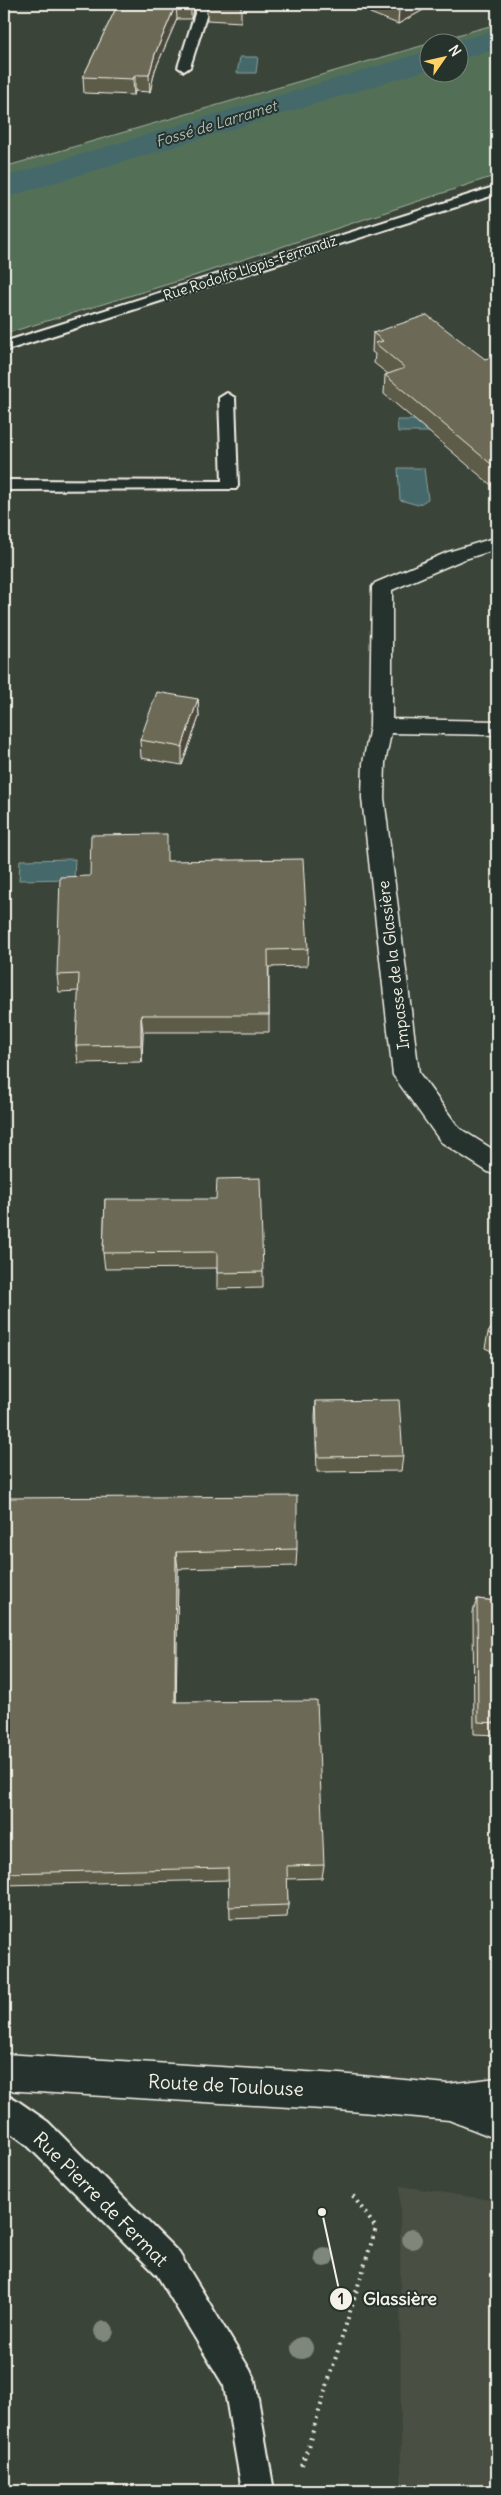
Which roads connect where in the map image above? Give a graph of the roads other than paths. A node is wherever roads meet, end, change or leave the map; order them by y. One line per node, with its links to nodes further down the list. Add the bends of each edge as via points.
1 (204, 4): 2 (lane)
2 (184, 67)
3 (497, 190): 4 (lane, Rue Rodolfo Llopis-Ferrandiz)
4 (4, 347)
5 (227, 398): 6 (lane, via 230,486)
6 (4, 485)
7 (497, 543): 8 (street, Impasse de la Glassière, via 455,556 382,586)
8 (381, 726): 9 (street); 10 (street, Impasse de la Glassière, via 374,764 373,798 406,1075 450,1135)
9 (497, 728)
10 (497, 1165)
11 (4, 2072): 13 (street, Route de Toulouse, via 339,2092)
12 (497, 2096): 13 (street, Route de Toulouse)
13 (448, 2102): 15 (street, Route de Toulouse)
14 (4, 2110): 16 (lane, Rue Pierre de Fermat, via 37,2132 168,2264 239,2380)
15 (497, 2121)
16 (258, 2491)

